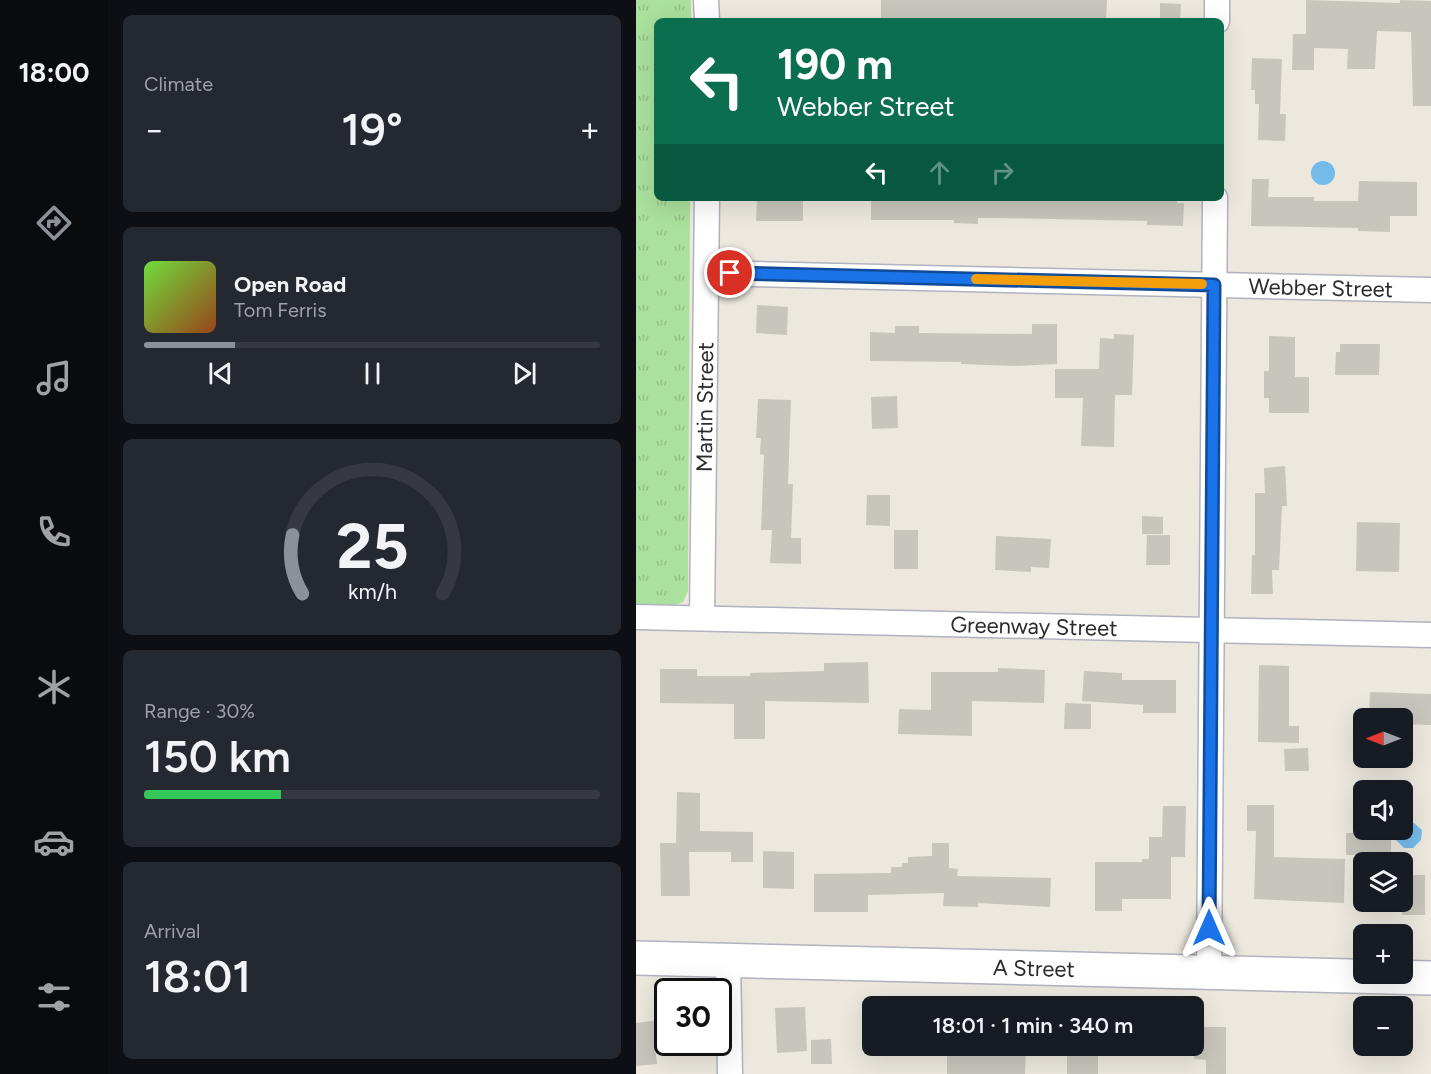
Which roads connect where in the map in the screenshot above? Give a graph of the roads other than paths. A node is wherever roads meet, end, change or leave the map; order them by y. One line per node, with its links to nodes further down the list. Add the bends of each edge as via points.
1 (706, 0): 3 (street)
2 (1217, 0): 4 (street)
3 (706, 18)
4 (1217, 18)
5 (707, 201): 7 (street, Martin Street)
6 (1215, 201): 8 (street)
7 (707, 273): 8 (street, Webber Street); 11 (street, Martin Street)
8 (1214, 285): 9 (street, Webber Street); 12 (street)
9 (1431, 291)
10 (636, 617): 11 (street, Greenway Street)
11 (702, 617): 12 (street, Greenway Street)
12 (1212, 628): 13 (street, Greenway Street); 16 (street)
13 (1431, 634)
14 (636, 958): 15 (street, A Street)
15 (728, 960): 16 (street, A Street); 18 (street)
16 (1209, 973): 17 (street, A Street)
17 (1431, 978)
18 (730, 1074)

